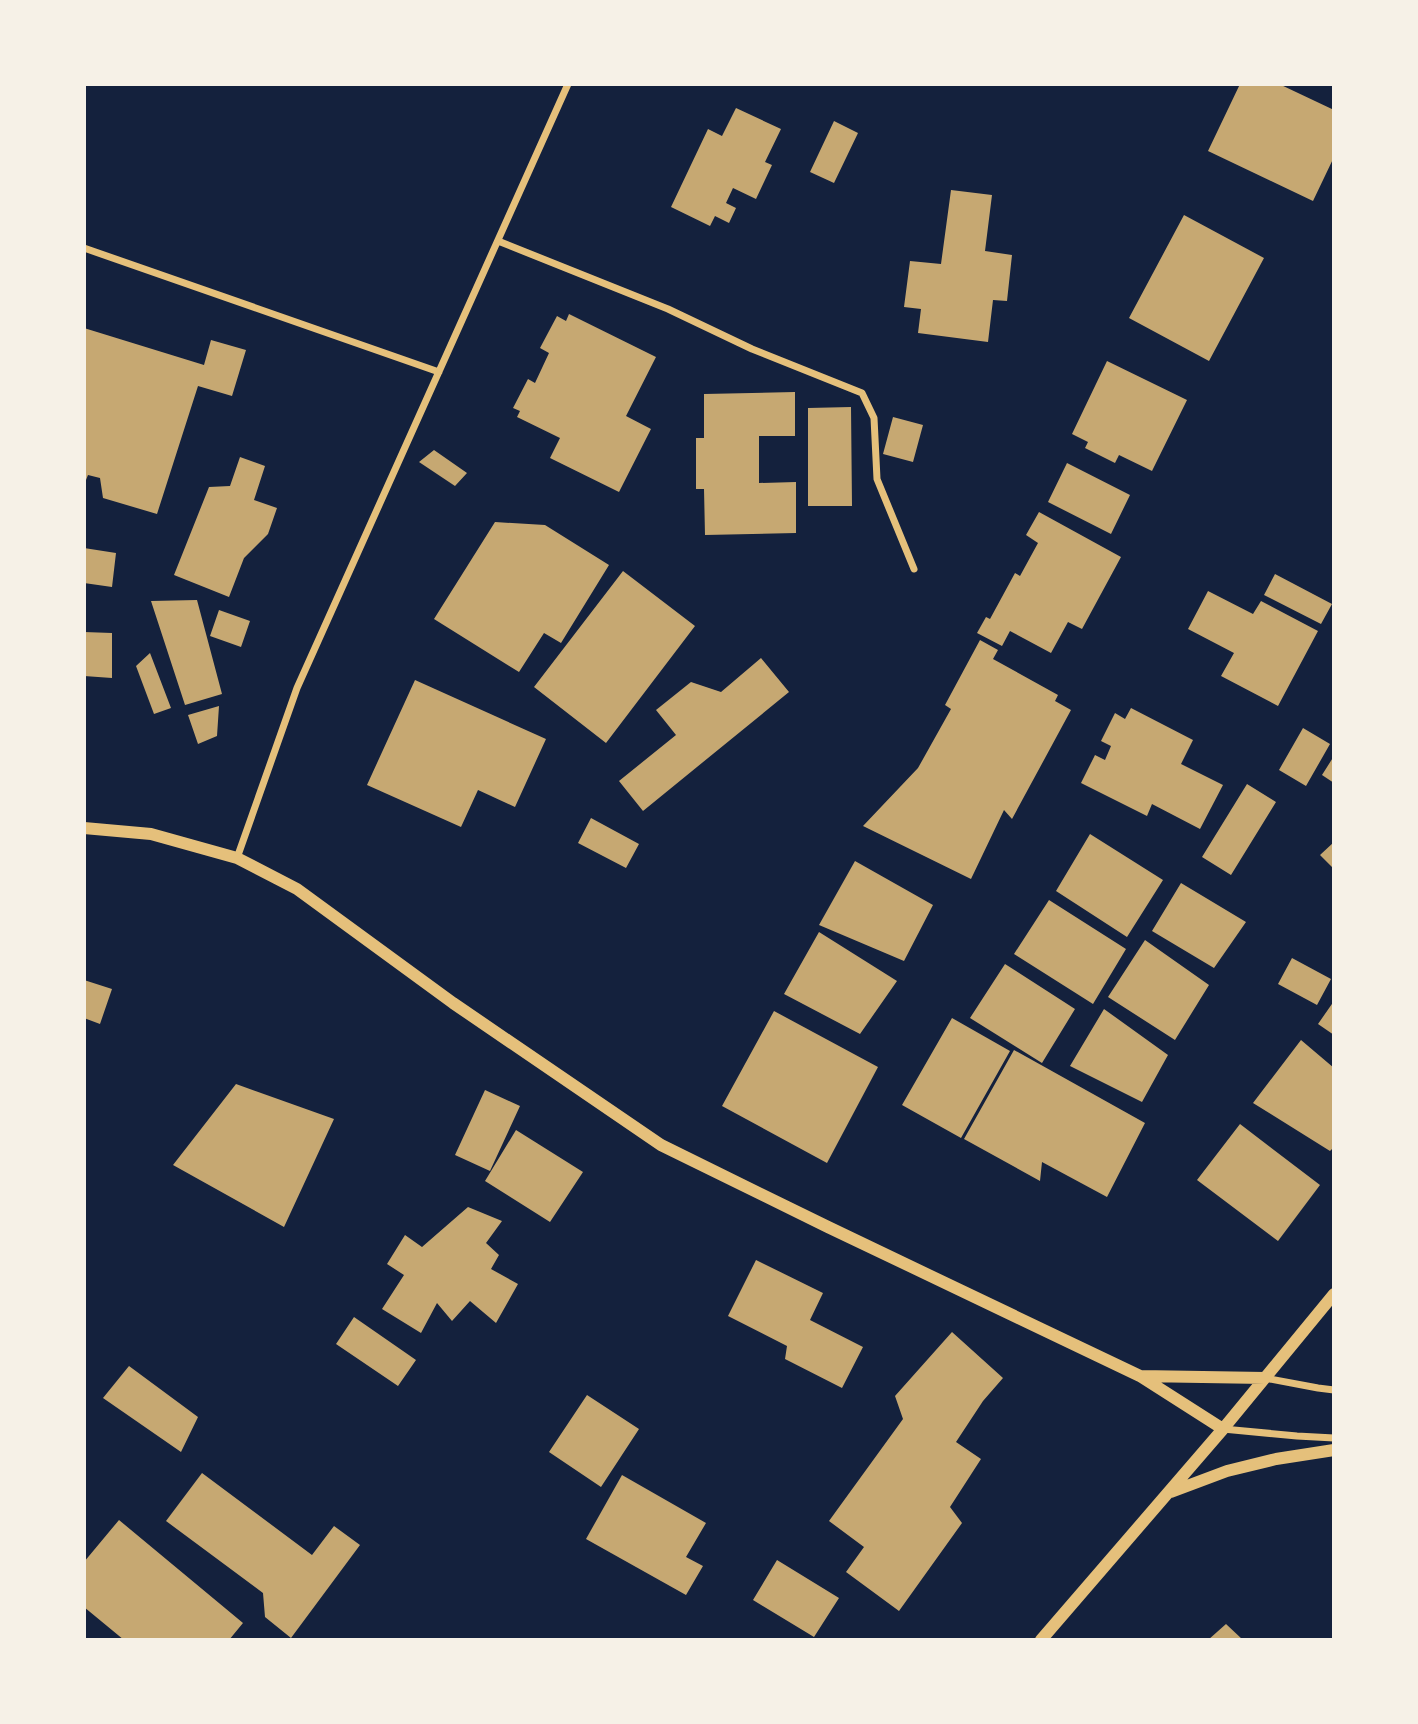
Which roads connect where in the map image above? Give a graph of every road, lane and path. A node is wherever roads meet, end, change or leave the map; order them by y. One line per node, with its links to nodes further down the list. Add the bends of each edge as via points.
1 (569, 84): 2 (street)
2 (498, 242): 4 (street); 5 (street, via 862,393 874,418 877,480)
3 (84, 248): 4 (street)
4 (439, 372): 7 (street, via 297,688)
5 (914, 569)
6 (84, 828): 7 (street, via 151,834)
7 (237, 858): 9 (street, via 297,890 661,1145)
8 (1334, 1294): 10 (street)
9 (1140, 1376): 10 (street); 12 (street)
10 (1265, 1378): 11 (street); 12 (street)
11 (1334, 1390)
12 (1223, 1429): 13 (street); 15 (street)
13 (1334, 1438)
14 (1334, 1450): 15 (street, via 1227,1471)
15 (1167, 1494): 16 (street)
16 (1041, 1640)

